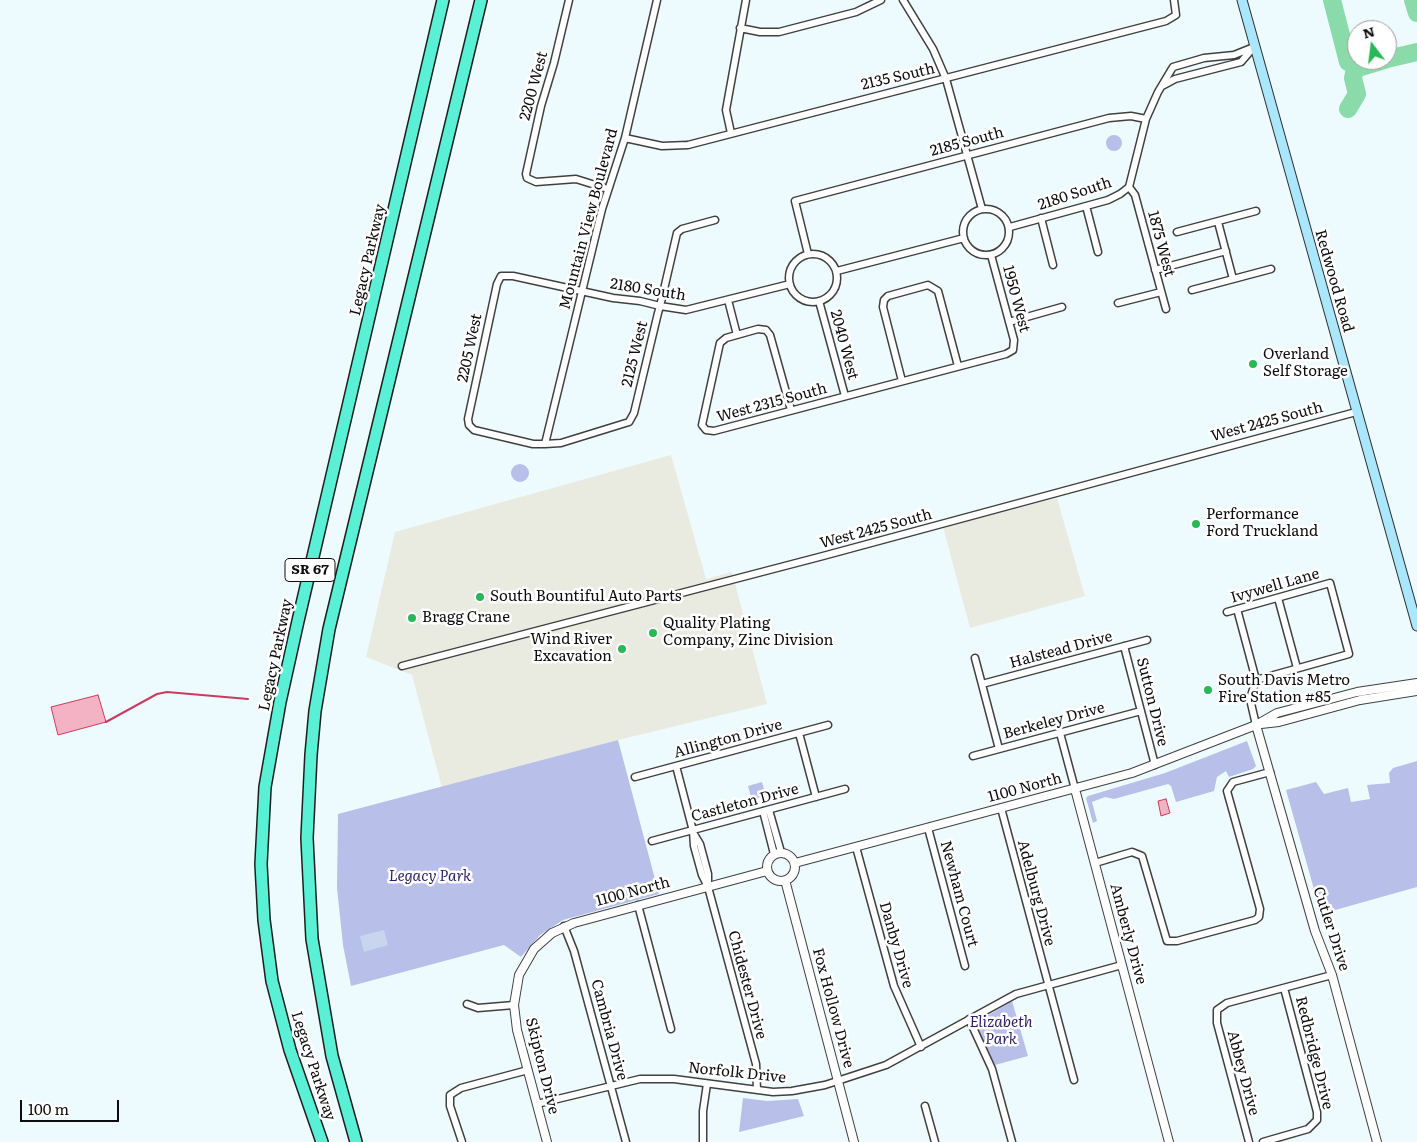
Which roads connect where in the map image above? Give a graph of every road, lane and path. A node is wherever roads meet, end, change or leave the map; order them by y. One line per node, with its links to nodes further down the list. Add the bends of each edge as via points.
1 (444, 0): 117 (highway, Legacy Parkway / SR 67, via 298,621 265,787 261,864 272,981 290,1050)
2 (481, 0): 118 (highway, Legacy Parkway / SR 67, via 329,629 315,711 307,838 312,939 330,1047)
3 (569, 0): 19 (street, 2200 West, via 526,165 527,178 544,183 581,180)
4 (656, 0): 16 (street, Mountain View Boulevard)
5 (746, 0): 10 (street)
6 (881, 0): 10 (street, via 856,12 779,32)
7 (903, 0): 12 (street, via 933,49)
8 (1174, 0): 12 (street, 2135 South, via 1176,15 1166,21)
9 (1242, 0): 11 (main road, Redwood Road)
10 (740, 28): 15 (street, via 726,110)
11 (1254, 47): 13 (street, via 1241,62); 13 (street, 2180 South, via 1234,55 1204,58 1173,67); 56 (main road, Redwood Road)
12 (946, 79): 15 (street, 2135 South); 17 (street)
13 (1162, 86): 14 (street, 2180 South)
14 (1146, 119): 17 (street, 2185 South, via 1131,116 1109,118); 18 (street, 2180 South)
15 (731, 133): 16 (street, 2135 South, via 675,147)
16 (624, 138): 19 (street, Mountain View Boulevard)
17 (968, 154): 21 (street); 31 (street, 2185 South, via 795,201)
18 (1129, 187): 20 (street, 2180 South, via 1108,200); 35 (street, 1875 West, via 1135,195)
19 (608, 189): 41 (street, Mountain View Boulevard)
20 (1086, 206): 23 (street, 2180 South); 30 (street)
21 (982, 208): 26 (street, via 999,212); 28 (street, via 968,216 964,223)
22 (1256, 212): 25 (street)
23 (1041, 218): 26 (street, 2180 South); 33 (street)
24 (715, 220): 46 (street, 2125 West, via 677,233)
25 (1218, 222): 27 (street); 29 (street)
26 (1010, 227): 32 (street, via 1006,244)
27 (1177, 232)
28 (964, 238): 32 (street, via 974,252); 36 (street)
29 (1226, 251): 35 (street); 38 (street)
30 (1098, 252)
31 (808, 254): 36 (street, via 825,257); 39 (street, via 792,266)
32 (992, 255): 49 (street, 1950 West)
33 (1053, 265)
34 (1271, 269): 38 (street)
35 (1155, 270): 42 (street, 1875 West)
36 (836, 271): 44 (street, via 834,290)
37 (501, 276): 41 (street, 2180 South); 57 (street, 2205 West, via 469,425 474,430)
38 (1233, 279): 40 (street)
39 (790, 284): 43 (street, 2180 South); 44 (street, via 801,298)
40 (1192, 290)
41 (582, 292): 46 (street, 2180 South); 57 (street, Mountain View Boulevard)
42 (1161, 292): 45 (street); 48 (street, 1875 West)
43 (728, 300): 46 (street, 2180 South, via 686,310); 50 (street)
44 (819, 301): 54 (street, 2040 West)
45 (1118, 303)
46 (660, 306): 57 (street, 2125 West, via 634,413 629,422 561,443)
47 (1062, 307): 49 (street)
48 (1166, 308)
49 (1009, 322): 51 (street, 1950 West, via 1015,343)
50 (737, 335): 55 (street, via 758,329 766,330 770,335); 55 (street, West 2315 South, via 720,343 702,415 706,430 714,431)
51 (1013, 350): 52 (street, West 2315 South)
52 (958, 366): 53 (street, West 2315 South); 53 (street, via 940,297 933,286 928,285 884,300)
53 (902, 381): 54 (street, West 2315 South)
54 (845, 396): 55 (street, West 2315 South)
55 (791, 410)
56 (1356, 412): 61 (main road, Redwood Road); 65 (street, West 2425 South)
57 (545, 444)
58 (1278, 598): 59 (street, Ivywell Lane); 66 (street); 66 (street, Ivywell Lane, via 1330,583 1349,654)
59 (1237, 609): 60 (street, Ivywell Lane); 67 (street)
60 (1227, 612)
61 (1417, 626)
62 (1148, 640): 63 (street, Halstead Drive)
63 (1124, 646): 69 (street, Halstead Drive); 71 (street, Sutton Drive)
64 (975, 658): 69 (street)
65 (402, 666)
66 (1297, 668): 67 (street)
67 (1256, 680): 72 (street, via 1250,699)
68 (1417, 683): 72 (street, 1100 North, via 1357,692 1277,714)
69 (982, 684): 76 (street)
70 (1417, 691): 72 (street, 1100 North, via 1360,700)
71 (1141, 711): 74 (street, Berkeley Drive); 78 (street, Sutton Drive)
72 (1256, 725): 78 (street, 1100 North); 80 (street, Cutler Drive)
73 (828, 726): 75 (street, Allington Drive)
74 (1060, 732): 76 (street, Berkeley Drive); 82 (street, Amberly Drive)
75 (799, 733): 79 (street, Allington Drive); 84 (street)
76 (999, 749): 77 (street, Berkeley Drive)
77 (973, 756)
78 (1155, 765): 82 (street, 1100 North)
79 (676, 766): 81 (street, Allington Drive); 88 (street, Chidester Drive)
80 (1270, 772): 93 (street, via 1233,782 1227,791 1260,909 1255,920 1167,941 1142,856 1132,852); 101 (street, Cutler Drive, via 1315,931)
81 (635, 778)
82 (1075, 789): 85 (street, 1100 North); 93 (street, Amberly Drive)
83 (845, 790): 84 (street, Castleton Drive)
84 (816, 797): 86 (street, Castleton Drive)
85 (1001, 808): 87 (street, 1100 North); 102 (street, Adelburg Drive)
86 (766, 811): 88 (street, Castleton Drive); 91 (street)
87 (928, 828): 90 (street, 1100 North); 100 (street, Newham Court)
88 (693, 830): 89 (street, Castleton Drive); 96 (street, Chidester Drive, via 694,846)
89 (652, 842)
90 (856, 847): 92 (street, 1100 North); 108 (street, Danby Drive, via 894,986)
91 (777, 853): 92 (street, via 792,857); 94 (street, via 768,861)
92 (795, 863): 95 (street, via 793,874)
93 (1095, 863): 99 (street, Amberly Drive)
94 (767, 871): 95 (street, via 774,879); 96 (street, 1100 North)
95 (784, 880): 111 (street, Fox Hollow Drive)
96 (708, 887): 97 (street, 1100 North); 114 (street, Chidester Drive, via 756,1064)
97 (638, 905): 98 (street, 1100 North); 107 (street)
98 (564, 926): 105 (street, Skipton Drive, via 545,938 529,956 519,975); 112 (street, Cambria Drive, via 574,950)
99 (1122, 964): 102 (street, Norfolk Drive); 126 (street, Amberly Drive)
100 (966, 966)
101 (1332, 975): 103 (street); 129 (street, Cutler Drive)
102 (1048, 984): 106 (street, Norfolk Drive, via 1016,994); 110 (street, Adelburg Drive)
103 (1284, 988): 127 (street, Abbey Drive, via 1227,1002 1217,1010 1217,1023); 128 (street, Redbridge Drive, via 1317,1112 1316,1124 1304,1131)
104 (467, 1004): 105 (street, via 484,1008 498,1004)
105 (514, 1005): 109 (street, Skipton Drive)
106 (969, 1020): 108 (street, Norfolk Drive); 125 (street, via 992,1069)
107 (671, 1029)
108 (921, 1047): 111 (street, Norfolk Drive, via 882,1067)
109 (528, 1070): 115 (street, Skipton Drive); 119 (street, via 461,1088 450,1095 450,1106)
110 (1074, 1080)
111 (838, 1082): 114 (street, Norfolk Drive, via 792,1091); 123 (street, Fox Hollow Drive)
112 (610, 1084): 113 (street, Norfolk Drive, via 651,1078); 115 (street, Norfolk Drive); 121 (street, Cambria Drive)
113 (707, 1084): 114 (street, Norfolk Drive); 122 (street)
114 (757, 1090)
115 (537, 1104): 120 (street, Skipton Drive)
116 (925, 1106): 124 (street)
117 (322, 1142)
118 (356, 1142)
119 (462, 1142)
120 (547, 1142)
121 (626, 1142)
122 (703, 1142)
123 (854, 1142)
124 (935, 1142)
125 (1012, 1142)
126 (1169, 1142)
127 (1249, 1142)
128 (1263, 1142)
129 (1377, 1142)

